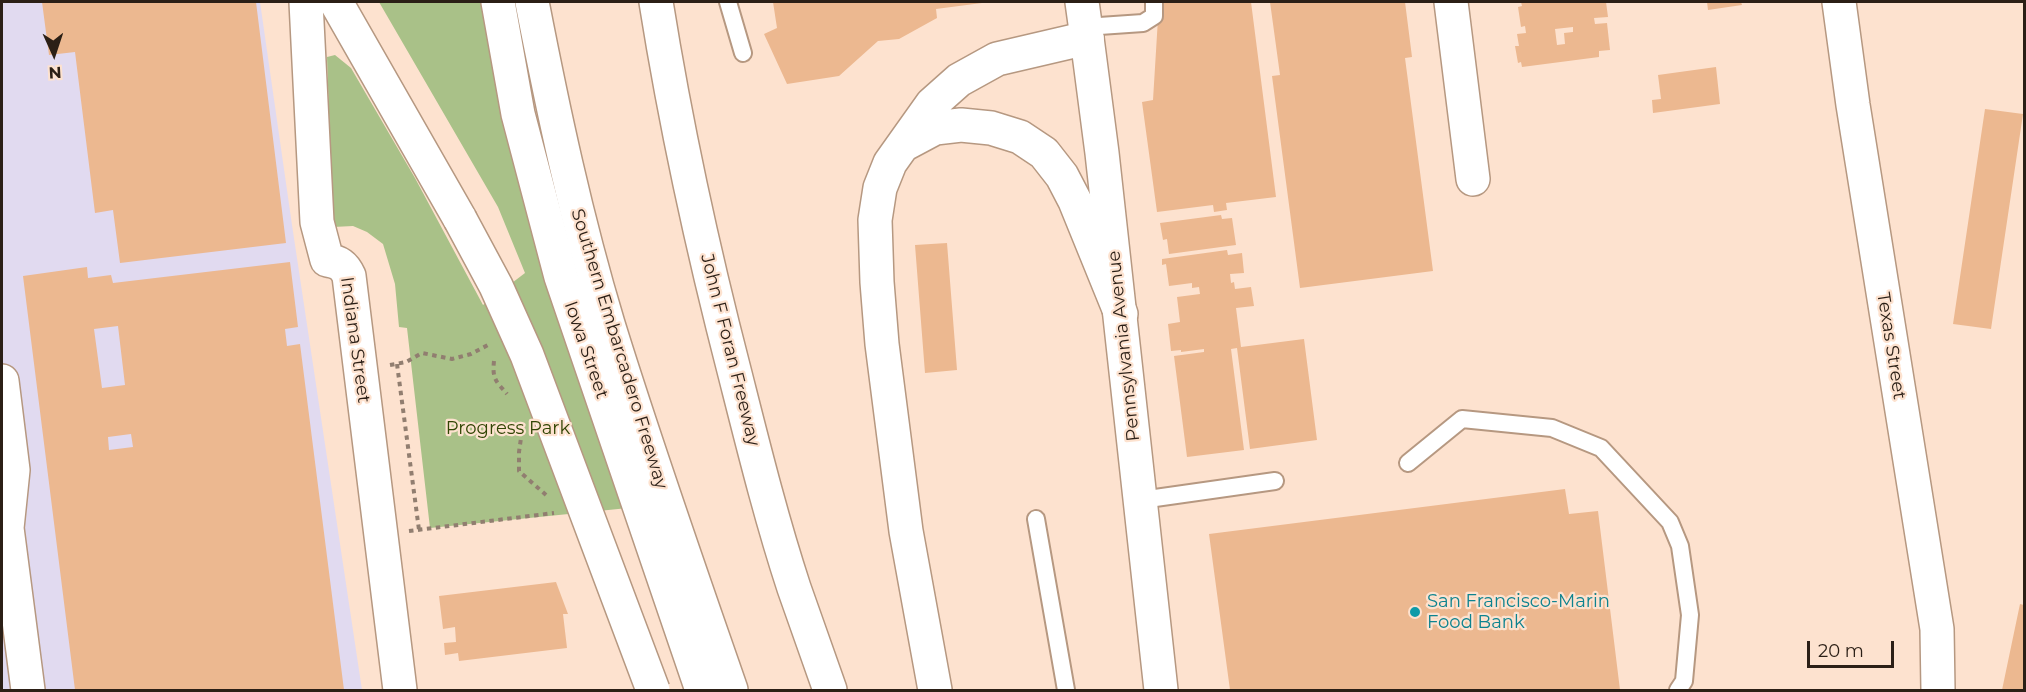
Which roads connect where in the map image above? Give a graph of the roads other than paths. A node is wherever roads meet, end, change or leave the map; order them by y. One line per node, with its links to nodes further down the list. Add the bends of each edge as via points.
1 (306, 2): 22 (main road, Indiana Street, via 317,222 327,260 344,267 349,276)
2 (336, 2): 23 (main road, bridge, via 496,286 527,355)
3 (498, 2): 24 (main road, Iowa Street, via 518,114 561,278)
4 (532, 2): 25 (main road, Southern Embarcadero Freeway, via 573,196 608,323)
5 (657, 2): 26 (main road, John F Foran Freeway, via 688,173 721,321 794,586)
6 (728, 2): 11 (lane)
7 (1154, 2): 10 (lane, via 1154,16 1143,23)
8 (1450, 2): 13 (main road)
9 (1839, 2): 31 (main road, Texas Street, via 1937,629)
10 (1085, 22): 12 (main road, via 997,59 960,80 932,104); 14 (main road, Pennsylvania Avenue)
11 (743, 53)
12 (904, 145): 14 (main road, via 935,128 961,125 991,128 1020,137 1044,153 1075,201); 27 (main road, via 890,163 880,188 875,220 877,282 906,531)
13 (1473, 179)
14 (1120, 314): 18 (main road, Pennsylvania Avenue)
15 (2, 381): 20 (main road, via 13,470)
16 (1408, 463): 30 (lane, via 1462,419 1552,428 1601,448 1670,522 1680,546 1690,615 1684,681)
17 (1275, 481): 18 (lane)
18 (1141, 500): 29 (main road, Pennsylvania Avenue)
19 (1036, 519): 28 (lane)
20 (4, 528): 21 (main road)
21 (28, 690)
22 (400, 690)
23 (653, 690)
24 (702, 690)
25 (731, 690)
26 (830, 690)
27 (935, 690)
28 (1066, 690)
29 (1161, 690)
30 (1678, 690)
31 (1938, 690)

